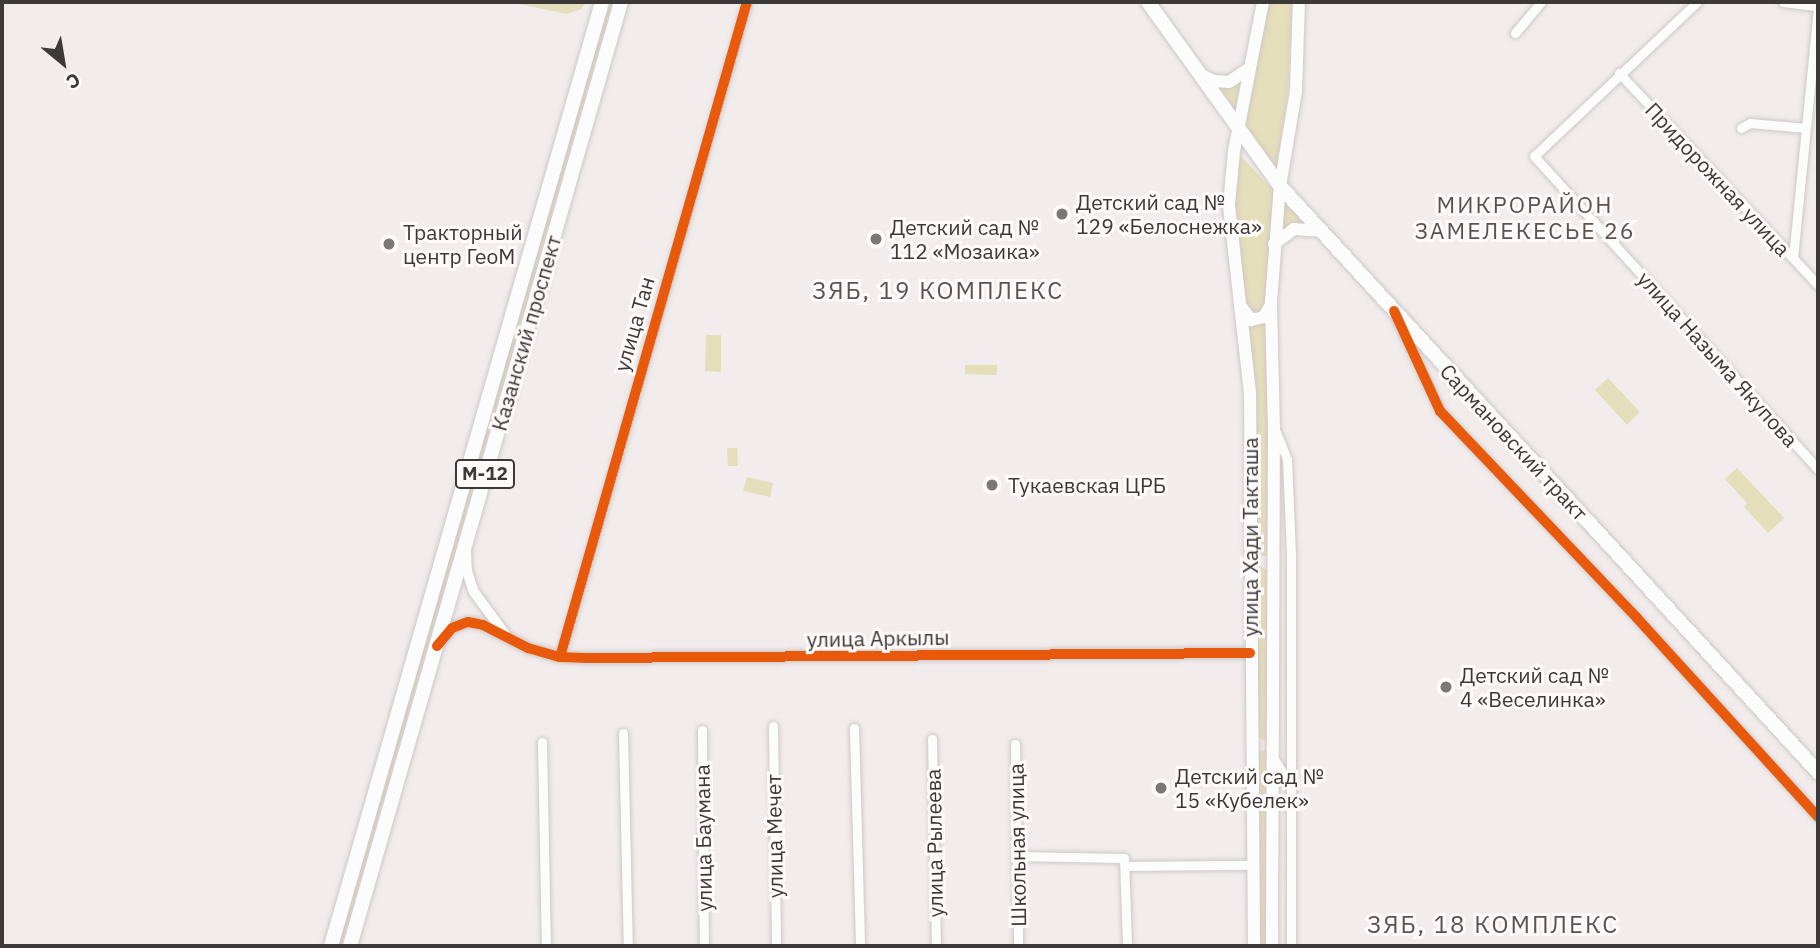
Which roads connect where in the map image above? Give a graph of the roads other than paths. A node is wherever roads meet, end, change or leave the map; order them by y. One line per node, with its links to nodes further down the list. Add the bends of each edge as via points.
1 (602, 2): 53 (main road, Казанский проспект / М-12)
2 (621, 2): 28 (main road, Казанский проспект / М-12)
3 (747, 2): 36 (street, улица Тан)
4 (1148, 2): 13 (main road, Сармановский тракт)
5 (1263, 2): 12 (main road, улица Хади Такташа)
6 (1299, 2): 18 (main road, улица Хади Такташа, via 1296,91)
7 (1541, 2): 11 (street)
8 (1697, 2): 14 (street)
9 (1783, 2): 10 (street)
10 (1818, 7): 16 (street)
11 (1515, 33)
12 (1250, 68): 13 (main road, via 1229,82); 17 (main road, улица Хади Такташа)
13 (1199, 73): 17 (main road, Сармановский тракт)
14 (1619, 73): 21 (street, Придорожная улица); 27 (street, улица Назыма Якупова, via 1534,156)
15 (1741, 128): 16 (street, via 1750,123)
16 (1806, 128): 21 (street)
17 (1238, 130): 18 (main road, Сармановский тракт); 24 (main road, улица Хади Такташа, via 1229,205)
18 (1280, 186): 19 (main road, Сармановский тракт); 20 (main road, улица Хади Такташа)
19 (1321, 231): 20 (main road, via 1293,229); 25 (main road, Сармановский тракт)
20 (1274, 244): 23 (main road, улица Хади Такташа)
21 (1793, 258): 22 (street, Придорожная улица)
22 (1818, 285)
23 (1271, 302): 24 (main road, via 1258,320 1247,316); 26 (main road, улица Хади Такташа)
24 (1240, 305): 29 (main road, улица Хади Такташа, via 1250,393)
25 (1394, 311): 47 (main road, Сармановский тракт); 49 (street, via 1440,411)
26 (1274, 429): 30 (main road, улица Хади Такташа); 31 (street, via 1287,459)
27 (1818, 469)
28 (465, 542): 33 (street, via 474,592); 34 (main road, Казанский проспект / М-12)
29 (1250, 569): 30 (main road, via 1263,562); 35 (main road, улица Хади Такташа)
30 (1274, 574): 32 (main road, улица Хади Такташа)
31 (1290, 594): 32 (street); 48 (street)
32 (1274, 617): 42 (main road, улица Хади Такташа)
33 (509, 639): 34 (street, улица Аркылы, via 468,622 452,628); 36 (street, улица Аркылы)
34 (437, 646): 54 (main road, Казанский проспект / М-12)
35 (1250, 653): 36 (street, улица Аркылы); 41 (main road, улица Хади Такташа)
36 (560, 657)
37 (773, 726): 58 (street, улица Мечет)
38 (854, 728): 59 (street)
39 (702, 730): 57 (street, улица Баумана)
40 (622, 733): 56 (street)
41 (1251, 738): 42 (main road, via 1263,746); 52 (main road, улица Хади Такташа)
42 (1274, 738): 46 (main road, улица Хади Такташа)
43 (932, 739): 60 (street, улица Рылеева)
44 (542, 742): 55 (street)
45 (1015, 744): 50 (street, Школьная улица)
46 (1274, 759): 48 (street); 64 (main road, улица Хади Такташа)
47 (1818, 772)
48 (1290, 785): 65 (street)
49 (1818, 817)
50 (1016, 856): 51 (street); 61 (street, Школьная улица)
51 (1125, 862): 52 (street); 62 (street)
52 (1252, 865): 63 (main road, улица Хади Такташа)
53 (331, 946)
54 (350, 946)
55 (546, 946)
56 (628, 946)
57 (704, 946)
58 (776, 946)
59 (860, 946)
60 (936, 946)
61 (1018, 946)
62 (1126, 946)
63 (1254, 946)
64 (1272, 946)
65 (1292, 946)

